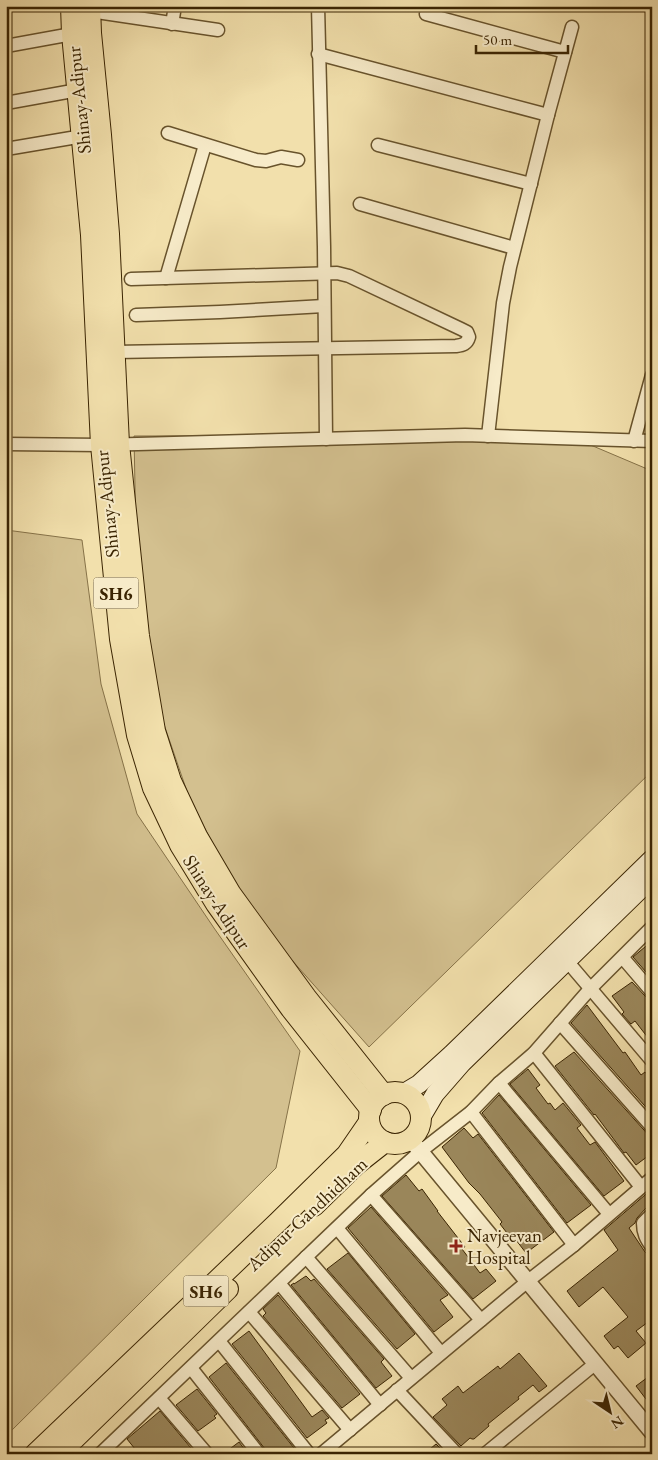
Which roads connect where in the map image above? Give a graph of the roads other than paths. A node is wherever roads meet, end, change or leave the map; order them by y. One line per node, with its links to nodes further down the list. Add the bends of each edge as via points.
1 (175, 6): 5 (street)
2 (318, 6): 11 (street)
3 (83, 8): 5 (street); 8 (main road, Shinay-Adipur / SH6); 30 (main road, Shinay-Adipur / SH6, via 109,234)
4 (426, 14): 10 (street)
5 (172, 24): 7 (street)
6 (572, 27): 10 (street)
7 (218, 30)
8 (72, 34): 9 (street); 12 (main road, Shinay-Adipur / SH6)
9 (6, 46)
10 (565, 52): 14 (street)
11 (318, 54): 14 (street); 24 (street)
12 (78, 90): 13 (street); 16 (main road, Shinay-Adipur / SH6)
13 (6, 103)
14 (548, 115): 21 (street)
15 (168, 133): 18 (street)
16 (82, 136): 19 (street); 37 (main road, Shinay-Adipur / SH6)
17 (378, 144): 21 (street)
18 (205, 145): 20 (street, via 256,160 281,157); 26 (street)
19 (6, 149)
20 (298, 160)
21 (530, 184): 23 (street)
22 (360, 204): 23 (street)
23 (514, 248): 32 (street)
24 (324, 272): 26 (street); 27 (street); 29 (street, via 349,276 467,332 469,337 463,345 456,346)
25 (131, 278): 26 (street)
26 (166, 278)
27 (324, 306): 28 (street); 29 (street)
28 (136, 315)
29 (325, 348): 30 (street); 33 (street)
30 (115, 352): 37 (main road, Shinay-Adipur / SH6)
31 (652, 375): 35 (street)
32 (488, 436): 33 (street); 35 (street)
33 (326, 439): 37 (street)
34 (9, 441): 37 (street)
35 (634, 441): 36 (street)
36 (652, 441)
37 (110, 445): 50 (main road, Shinay-Adipur / SH6, via 155,731 171,781 197,836 231,894 306,998); 52 (main road, Shinay-Adipur / SH6, via 120,639 137,735 154,788 180,845 216,904)
38 (652, 859): 49 (main road, via 452,1054)
39 (652, 878): 42 (main road)
40 (652, 928): 41 (street)
41 (623, 958): 43 (street); 44 (street)
42 (567, 961): 43 (street); 53 (main road, via 462,1063 435,1094)
43 (590, 989): 45 (street); 47 (street)
44 (652, 992)
45 (560, 1023): 46 (street); 54 (street)
46 (534, 1053): 48 (street); 58 (street)
47 (652, 1061)
48 (499, 1083): 51 (street); 60 (street)
49 (404, 1094): 50 (main road); 53 (main road, via 419,1106)
50 (384, 1095): 52 (main road, SH6, via 376,1101)
51 (470, 1112): 56 (street); 63 (street)
52 (370, 1116): 55 (main road, SH6, via 372,1130); 81 (main road, SH6, via 347,1154)
53 (422, 1116): 56 (main road)
54 (652, 1128)
55 (385, 1142): 56 (main road); 82 (main road, Adipur-Gandhidham / SH6, via 357,1164)
56 (416, 1146): 59 (street); 66 (street)
57 (652, 1178): 58 (street)
58 (641, 1187): 60 (street)
59 (371, 1195): 62 (street); 69 (street)
60 (609, 1214): 63 (street)
61 (652, 1214): 64 (street, via 643,1223 643,1231)
62 (337, 1228): 65 (street); 71 (street)
63 (574, 1245): 66 (street)
64 (652, 1247)
65 (306, 1258): 67 (street); 74 (street)
66 (528, 1281): 69 (street); 72 (street)
67 (279, 1284): 68 (street); 77 (street)
68 (249, 1312): 70 (street); 78 (street)
69 (481, 1320): 71 (street)
70 (219, 1341): 73 (street); 85 (street)
71 (442, 1353): 74 (street)
72 (596, 1364): 79 (street); 88 (street)
73 (190, 1368): 76 (street); 84 (street)
74 (411, 1378): 75 (street)
75 (397, 1390): 77 (street); 87 (street)
76 (159, 1398): 80 (street); 83 (street)
77 (380, 1405): 78 (street)
78 (350, 1430): 86 (street)
79 (652, 1432)
80 (109, 1451)
81 (36, 1454)
82 (59, 1454)
83 (206, 1454)
84 (259, 1454)
85 (309, 1454)
86 (321, 1454)
87 (457, 1454)
88 (485, 1454)

